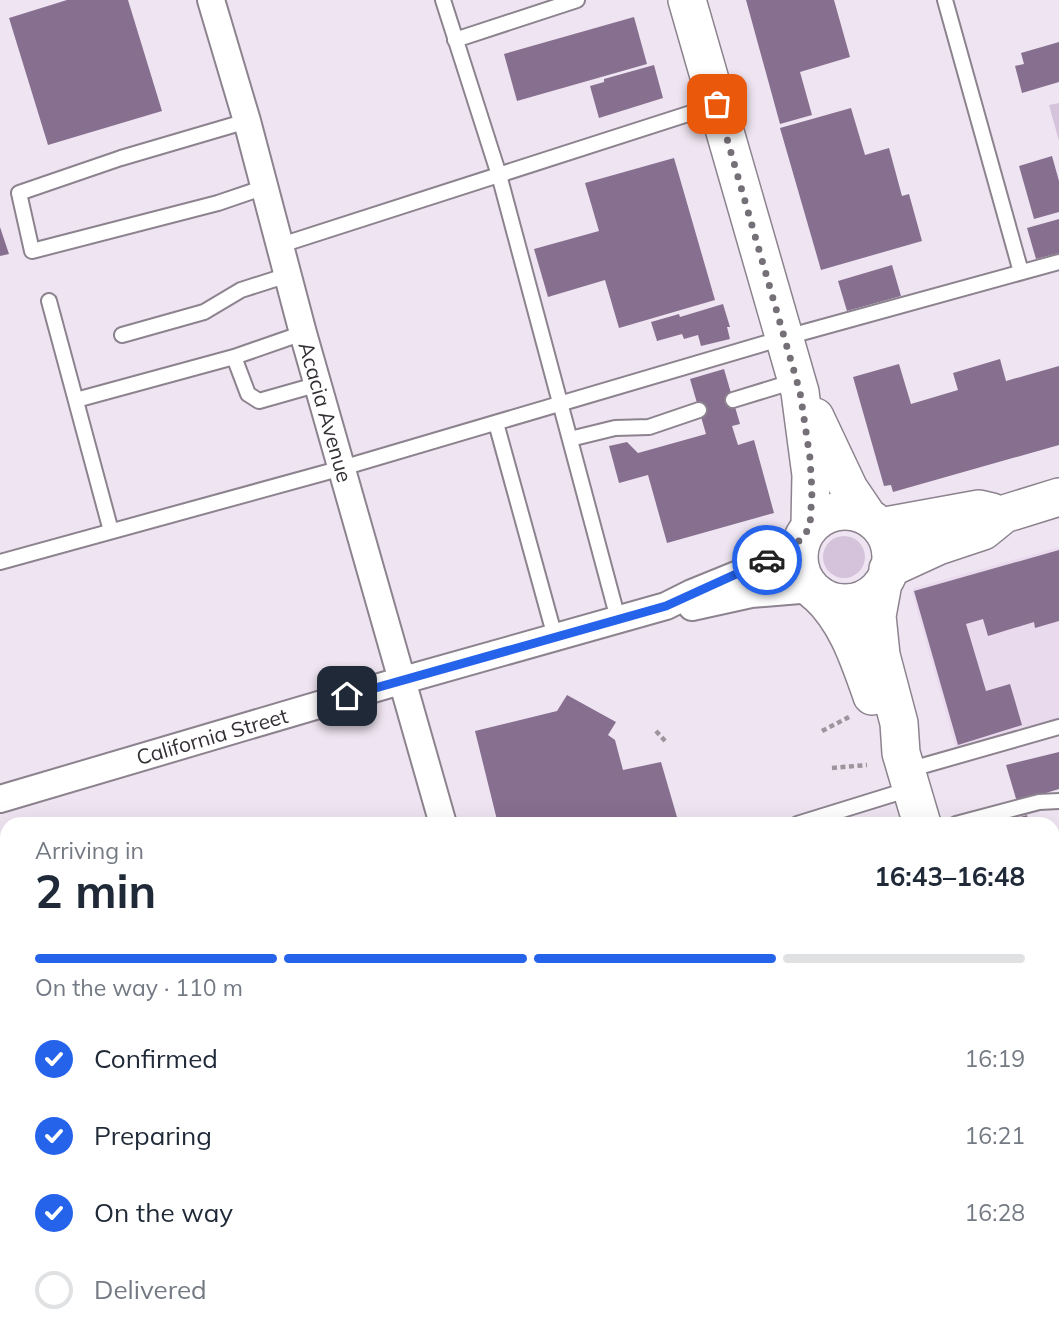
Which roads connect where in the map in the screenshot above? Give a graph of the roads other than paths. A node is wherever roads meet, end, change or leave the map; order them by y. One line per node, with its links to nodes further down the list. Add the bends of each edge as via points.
1 (211, 0): 8 (street, Acacia Avenue)
2 (443, 0): 6 (lane)
3 (577, 0): 6 (lane)
4 (687, 0): 7 (main road)
5 (945, 0): 13 (lane)
6 (455, 40): 9 (lane)
7 (717, 104): 9 (lane); 18 (main road)
8 (247, 121): 10 (street, Acacia Avenue); 10 (lane, via 19,193 32,251)
9 (499, 175): 11 (lane); 24 (lane)
10 (265, 187): 11 (street, Acacia Avenue)
11 (281, 245): 14 (street, Acacia Avenue)
12 (1059, 262): 13 (lane)
13 (1021, 272): 18 (lane)
14 (288, 275): 16 (street, Acacia Avenue); 17 (lane, via 241,290 205,312)
15 (49, 301): 22 (lane)
16 (303, 333): 19 (lane); 20 (street, Acacia Avenue)
17 (122, 335)
18 (783, 338): 21 (main road); 24 (lane)
19 (234, 356): 20 (lane, via 248,394 259,401); 22 (lane)
20 (319, 384): 28 (street, Acacia Avenue)
21 (799, 386): 23 (lane); 31 (main road, via 849,489); 33 (main road, via 811,475)
22 (76, 400): 32 (lane)
23 (733, 400)
24 (560, 405): 26 (lane); 27 (lane)
25 (699, 410): 27 (lane, via 649,427 615,428)
26 (496, 423): 28 (lane); 39 (lane)
27 (570, 439): 38 (lane)
28 (342, 468): 32 (lane); 40 (street, Acacia Avenue)
29 (1059, 497): 30 (main road)
30 (1004, 514): 31 (main road, via 979,509); 35 (main road, via 983,531 938,546)
31 (874, 522): 33 (main road, via 853,511 837,511 823,516); 35 (main road, via 890,547)
32 (111, 531): 34 (lane)
33 (806, 533): 36 (main road, via 800,566); 37 (street, California Street, via 751,569)
34 (0, 562)
35 (886, 576): 36 (main road, via 873,593 860,600 846,603); 42 (main road, via 877,608 877,631)
36 (815, 592): 37 (street, California Street, via 751,594 696,607); 42 (main road, via 843,625)
37 (666, 606): 38 (street, California Street)
38 (618, 620): 39 (street, California Street)
39 (555, 637): 40 (street, California Street)
40 (400, 681): 43 (street, California Street); 45 (street, Acacia Avenue)
41 (1059, 727): 42 (lane)
42 (906, 771): 46 (lane); 47 (main road)
43 (0, 799)
44 (1059, 801): 48 (lane)
45 (441, 817)
46 (811, 817)
47 (920, 817)
48 (982, 817)

